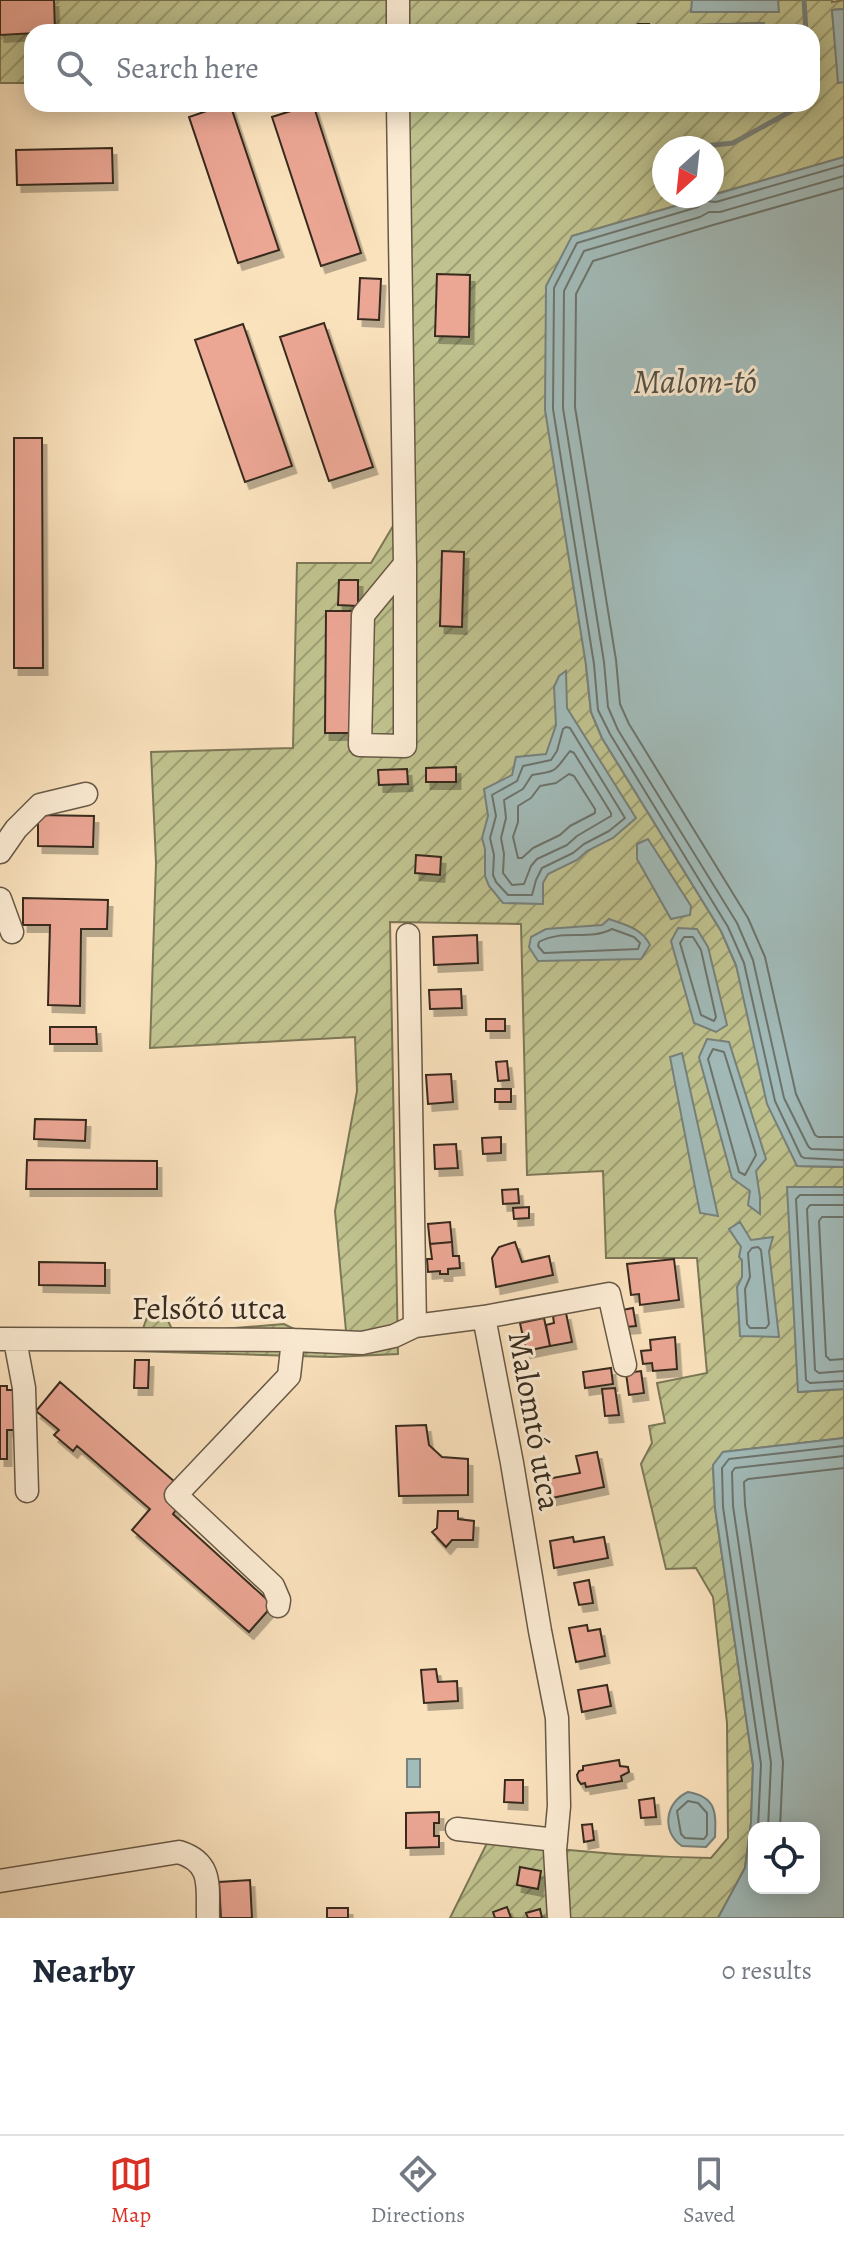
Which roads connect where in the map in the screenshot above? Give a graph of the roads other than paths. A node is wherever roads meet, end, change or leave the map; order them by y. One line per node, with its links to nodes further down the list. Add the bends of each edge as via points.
1 (398, 0): 2 (street)
2 (398, 24)
3 (398, 112): 4 (street)
4 (405, 564): 4 (street, via 405,746 360,745 363,615)
5 (86, 794): 6 (street, via 40,805)
6 (0, 852)
7 (0, 899): 8 (street)
8 (12, 932)
9 (408, 935): 11 (street)
10 (484, 1317): 11 (street, Malomtó utca); 14 (street, via 609,1294); 20 (street, Malomtó utca, via 557,1718)
11 (415, 1326): 13 (street, Felsőtó utca, via 362,1343)
12 (7, 1340): 13 (street, Felsőtó utca); 15 (street)
13 (293, 1340): 18 (street, via 289,1376 176,1495 273,1586)
14 (625, 1365)
15 (24, 1388): 16 (street); 17 (street)
16 (43, 1401)
17 (27, 1491)
18 (278, 1606)
19 (457, 1829): 20 (street)
20 (556, 1845): 23 (street, Malomtó utca)
21 (0, 1881): 22 (street, via 179,1852 193,1857 206,1874)
22 (208, 1918)
23 (559, 1918)

